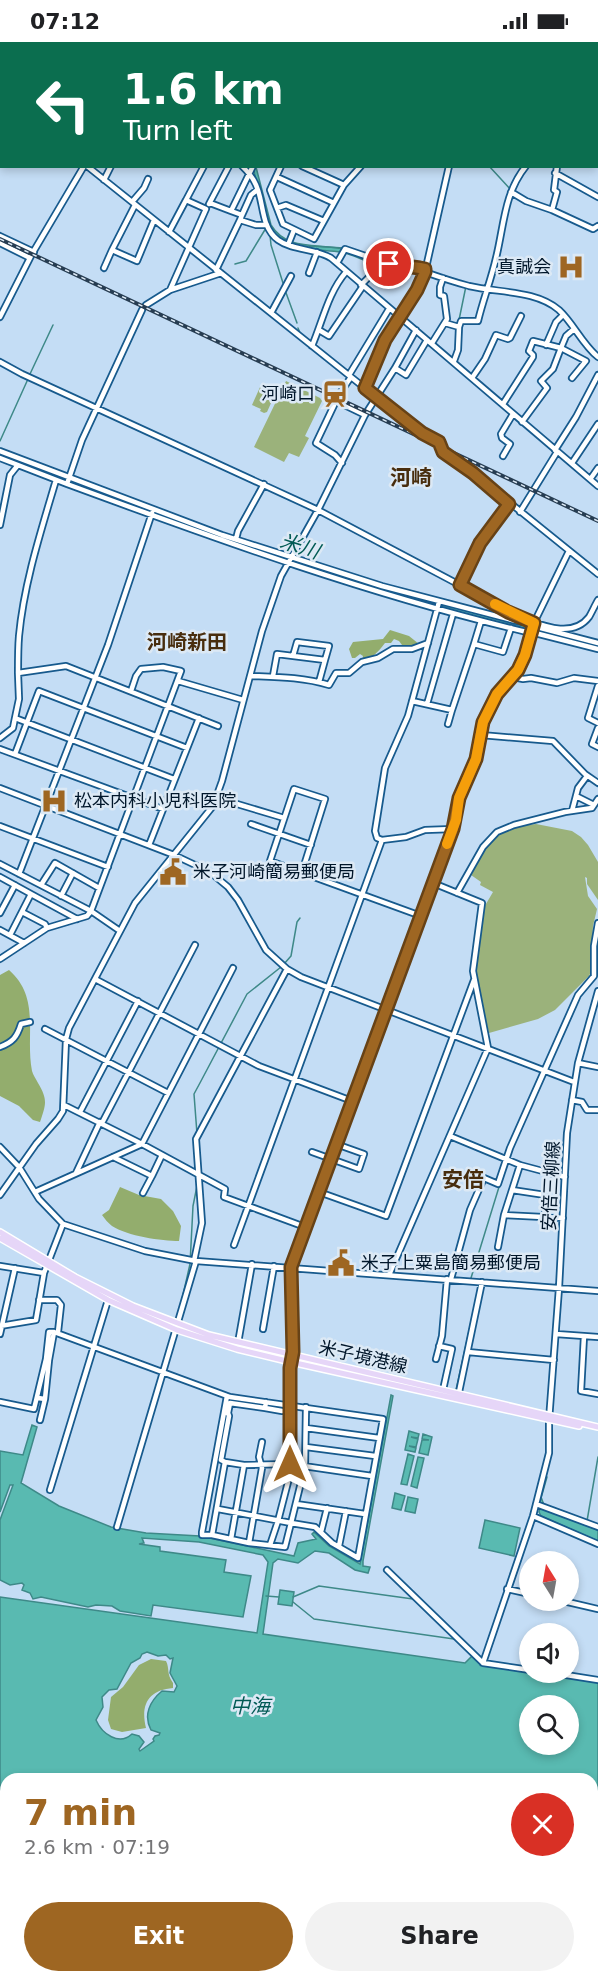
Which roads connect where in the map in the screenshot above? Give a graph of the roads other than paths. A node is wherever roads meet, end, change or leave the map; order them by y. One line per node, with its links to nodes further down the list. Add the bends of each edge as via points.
1 (84, 168): 43 (street)
2 (88, 168): 18 (street)
3 (110, 168): 18 (street)
4 (203, 168): 23 (street)
5 (228, 168): 24 (street)
6 (244, 168): 14 (street)
7 (252, 168): 14 (street)
8 (280, 168): 16 (street)
9 (306, 168): 19 (street)
10 (356, 168): 19 (street)
11 (448, 168): 50 (street)
12 (524, 168): 21 (street)
13 (556, 168): 15 (street)
14 (249, 173): 20 (street); 30 (street)
15 (555, 173): 22 (street); 29 (street, via 557,192)
16 (277, 177): 25 (street); 27 (street, via 270,190)
17 (148, 178): 26 (street)
18 (104, 180): 26 (street)
19 (344, 186): 25 (street)
20 (257, 190): 31 (street); 34 (street)
21 (511, 192): 29 (street); 56 (street)
22 (598, 197)
23 (186, 200): 28 (street); 37 (street)
24 (210, 203): 28 (street); 30 (street)
25 (334, 203): 33 (street)
26 (134, 204): 32 (street); 42 (street)
27 (277, 208): 33 (street, via 286,205); 36 (street, via 283,224)
28 (206, 209): 41 (street)
29 (552, 210): 35 (street)
30 (231, 211): 31 (street)
31 (241, 217): 34 (street, via 256,225); 49 (street)
32 (154, 220): 37 (street); 42 (street, via 137,261)
33 (324, 221): 36 (street, via 314,239)
34 (267, 225): 40 (street, via 276,239)
35 (595, 228)
36 (294, 230): 40 (street)
37 (169, 232): 41 (street)
38 (0, 236): 43 (street)
39 (0, 243): 45 (street)
40 (288, 245): 44 (street)
41 (188, 247): 49 (street); 57 (street)
42 (112, 250): 48 (street)
43 (34, 252): 45 (street)
44 (317, 252): 46 (street); 52 (street)
45 (30, 258): 62 (street)
46 (336, 263): 47 (street, via 345,249); 51 (street)
47 (389, 266): 50 (street); 55 (street, via 388,270 376,266)
48 (104, 268)
49 (219, 271): 57 (street); 59 (street)
50 (425, 271): 54 (street); 63 (street)
51 (346, 272): 55 (street); 67 (street, via 330,296)
52 (309, 273)
53 (291, 276): 59 (street)
54 (443, 278): 56 (street); 64 (street, via 440,295 444,296)
55 (362, 285): 58 (street); 67 (street, via 329,336)
56 (486, 289): 60 (street, via 525,295); 65 (street, via 478,321 462,321)
57 (170, 290): 85 (street, via 144,308)
58 (389, 309): 63 (street); 77 (street)
59 (272, 313): 71 (street)
60 (563, 315): 66 (street); 70 (street)
61 (521, 316): 79 (street, via 510,338 496,335)
62 (0, 317)
63 (400, 317): 68 (street); 81 (street, via 385,340)
64 (445, 323): 65 (street); 69 (street)
65 (459, 327): 74 (street)
66 (574, 329): 72 (street); 73 (street)
67 (319, 330): 71 (street)
68 (417, 330): 69 (street); 76 (street)
69 (430, 341): 74 (street); 76 (street, via 406,375)
70 (546, 345): 72 (street); 84 (street, via 533,341 528,351 533,356)
71 (312, 346): 77 (street)
72 (561, 348): 80 (street, via 586,361); 88 (street, via 553,369 541,381 547,387)
73 (598, 357)
74 (454, 361): 79 (street)
75 (0, 362): 85 (street)
76 (394, 368): 83 (street)
77 (350, 376): 81 (street); 82 (street)
78 (598, 376): 91 (street)
79 (472, 378): 84 (street)
80 (572, 378)
81 (365, 388): 83 (street)
82 (340, 393)
83 (376, 397): 87 (street); 103 (street, via 439,442 443,452)
84 (503, 404): 86 (street)
85 (96, 408): 100 (street); 101 (street)
86 (513, 414): 88 (street); 92 (street, via 501,434 510,444)
87 (365, 415): 94 (street); 94 (street, via 336,401 316,443)
88 (522, 422): 91 (street)
89 (598, 424): 95 (street)
90 (0, 451): 100 (street)
91 (556, 451): 95 (street); 106 (street)
92 (503, 456)
93 (0, 458): 96 (street)
94 (342, 463): 104 (street)
95 (572, 463): 98 (street)
96 (18, 465): 99 (street); 107 (street, via 10,475)
97 (598, 468): 98 (street)
98 (591, 478): 102 (street)
99 (56, 480): 100 (street); 126 (street, via 23,612)
100 (68, 481): 105 (street)
101 (264, 484): 104 (street); 108 (street)
102 (598, 486)
103 (509, 504): 106 (street); 112 (street, via 480,543)
104 (318, 510): 110 (street); 112 (street)
105 (152, 512): 108 (street); 110 (street, via 214,538); 130 (street)
106 (520, 512): 109 (street)
107 (0, 525)
108 (236, 539): 110 (street)
109 (569, 551): 111 (street); 119 (street)
110 (291, 559): 114 (street, via 367,588); 127 (street, via 281,576)
111 (598, 574)
112 (460, 585): 116 (street)
113 (598, 600): 119 (street, via 584,622 571,628)
114 (438, 605): 115 (street); 116 (street, via 522,622); 120 (street)
115 (453, 614): 117 (street); 138 (street)
116 (524, 619): 119 (street)
117 (481, 621): 118 (street); 122 (street)
118 (511, 628): 119 (street); 122 (street, via 502,652)
119 (532, 628): 121 (street); 123 (street); 129 (street, via 525,655)
120 (428, 643): 133 (street, via 412,649 393,649 362,662 348,673 336,673 329,685); 137 (street)
121 (598, 643)
122 (474, 644): 141 (street)
123 (598, 649)
124 (293, 656): 125 (street); 125 (street, via 297,642 329,646); 128 (street, via 277,654)
125 (325, 660): 133 (street)
126 (18, 673): 130 (street, via 61,666); 143 (street)
127 (250, 676): 128 (street); 136 (street)
128 (273, 676): 133 (street)
129 (513, 677): 132 (street, via 557,683 574,678); 150 (street, via 497,694)
130 (95, 678): 135 (street); 140 (street)
131 (178, 681): 135 (street, via 181,671 163,667 141,669); 136 (street); 139 (street)
132 (598, 681)
133 (319, 682)
134 (598, 686): 146 (street, via 588,718)
135 (131, 691): 139 (street)
136 (243, 700): 165 (street)
137 (412, 701): 138 (street); 179 (street, via 385,768 375,831)
138 (426, 704): 141 (street); 142 (street)
139 (169, 707): 144 (street); 151 (street)
140 (83, 708): 145 (street, via 39,691); 151 (street); 153 (street)
141 (453, 710): 147 (street)
142 (423, 711)
143 (15, 718): 145 (street); 152 (street, via 13,728)
144 (198, 718): 148 (street); 155 (street)
145 (27, 722): 153 (street); 157 (street)
146 (598, 723)
147 (448, 724)
148 (218, 726)
149 (598, 728): 154 (street, via 592,744)
150 (481, 735): 160 (street, via 553,741); 175 (street, via 476,759 459,798)
151 (157, 737): 155 (street); 158 (street)
152 (0, 738)
153 (71, 739): 158 (street); 159 (street)
154 (598, 747)
155 (186, 748): 161 (street)
156 (0, 749): 157 (street)
157 (15, 754): 159 (street)
158 (146, 768): 161 (street); 167 (street)
159 (59, 772): 167 (street); 169 (street)
160 (587, 776): 162 (street); 164 (street)
161 (174, 779): 170 (street)
162 (598, 783)
163 (0, 788): 169 (street)
164 (576, 796): 168 (street); 171 (street)
165 (217, 798): 172 (street); 182 (street)
166 (598, 799): 168 (street)
167 (134, 800): 170 (street); 176 (street)
168 (594, 805): 171 (street)
169 (46, 806): 176 (street); 178 (street)
170 (163, 809): 180 (street)
171 (572, 811): 194 (street, via 514,825 493,835)
172 (284, 818): 177 (street); 181 (street, via 294,789 325,799)
173 (251, 824): 177 (street)
174 (0, 826): 178 (street)
175 (453, 829): 179 (street, via 425,830); 190 (street)
176 (120, 834): 180 (street); 184 (street)
177 (279, 834): 181 (street); 186 (street, via 270,861)
178 (33, 839): 184 (street); 188 (street)
179 (382, 840): 196 (street)
180 (149, 845): 182 (street)
181 (311, 845): 186 (street)
182 (174, 855): 206 (street, via 135,903); 212 (street, via 210,872 228,887 266,950)
183 (1, 865): 185 (street); 188 (street)
184 (108, 867): 193 (street)
185 (0, 871)
186 (302, 872): 196 (street)
187 (73, 873): 192 (street, via 55,863); 193 (street); 197 (street)
188 (19, 874): 192 (street)
189 (0, 877): 191 (street)
190 (433, 883): 194 (street); 201 (street)
191 (15, 885): 195 (street); 199 (street)
192 (41, 885): 197 (street)
193 (99, 888): 198 (street)
194 (457, 892): 215 (street, via 482,903)
195 (31, 894): 200 (street); 202 (street)
196 (362, 894): 201 (street); 216 (street)
197 (61, 896): 198 (street)
198 (91, 911): 202 (street); 206 (street)
199 (0, 912)
200 (22, 912): 204 (street); 207 (street)
201 (421, 916): 220 (street)
202 (78, 919): 204 (street)
203 (598, 925): 213 (street, via 594,946)
204 (47, 928): 208 (street)
205 (0, 930): 207 (street)
206 (120, 931): 214 (street)
207 (10, 935): 208 (street)
208 (24, 943): 210 (street)
209 (195, 945): 221 (street)
210 (0, 959)
211 (233, 968): 224 (street)
212 (287, 969): 216 (street); 229 (street)
213 (596, 977): 234 (street, via 579,992)
214 (95, 979): 218 (street); 226 (street)
215 (474, 980): 225 (street); 228 (street)
216 (328, 987): 220 (street); 235 (street)
217 (598, 991): 219 (street, 安倍三柳線)
218 (138, 1001): 221 (street); 230 (street)
219 (596, 1001): 231 (street, 安倍三柳線)
220 (386, 1009): 225 (street); 239 (street)
221 (159, 1013): 224 (street); 233 (street)
222 (30, 1022): 227 (street, via 21,1024 15,1039)
223 (45, 1029): 226 (street)
224 (199, 1034): 229 (street); 237 (street)
225 (454, 1035): 228 (street); 261 (street, via 386,1216)
226 (66, 1039): 230 (street); 240 (street)
227 (0, 1047)
228 (488, 1048): 234 (street); 244 (street)
229 (241, 1056): 235 (street); 257 (street, via 196,1139)
230 (107, 1061): 233 (street); 242 (street)
231 (578, 1064): 232 (street); 236 (street, 安倍三柳線)
232 (598, 1067)
233 (128, 1072): 237 (street); 243 (street)
234 (544, 1072): 236 (street); 252 (street)
235 (294, 1079): 239 (street); 264 (street)
236 (574, 1082): 238 (street, 安倍三柳線)
237 (168, 1093): 245 (street)
238 (572, 1100): 241 (street, via 582,1102 587,1110); 258 (street, 安倍三柳線)
239 (352, 1101): 246 (street)
240 (64, 1105): 242 (street); 254 (street, via 58,1119)
241 (598, 1110)
242 (80, 1112): 243 (street)
243 (101, 1123): 245 (street); 255 (street)
244 (450, 1136): 252 (street); 282 (street)
245 (142, 1144): 249 (street); 250 (street)
246 (336, 1144): 251 (street); 251 (street, via 364,1154 359,1169)
247 (0, 1147): 254 (street)
248 (312, 1152): 251 (street)
249 (162, 1155): 256 (street); 257 (street)
250 (113, 1156): 255 (street); 256 (street)
251 (331, 1159): 261 (street)
252 (506, 1160): 253 (street); 283 (street, via 498,1184 484,1178)
253 (520, 1165): 258 (street); 259 (street)
254 (19, 1167): 260 (street); 263 (street)
255 (76, 1173): 260 (street)
256 (152, 1176): 262 (street)
257 (199, 1176): 264 (street, via 225,1189 224,1197); 274 (street, via 202,1223)
258 (565, 1177): 267 (street, 安倍三柳線)
259 (512, 1190): 265 (street); 266 (street, via 545,1195)
260 (35, 1192): 268 (street)
261 (319, 1192): 269 (street)
262 (143, 1193)
263 (0, 1194)
264 (247, 1206): 269 (street); 272 (street)
265 (504, 1215): 266 (street); 273 (street)
266 (545, 1217): 267 (street)
267 (563, 1218): 285 (street, 安倍三柳線)
268 (63, 1224): 274 (street, via 145,1251); 275 (street)
269 (305, 1227): 279 (street)
270 (0, 1232): 275 (main road, 米子境港線)
271 (0, 1238): 275 (main road, 米子境港線)
272 (234, 1245)
273 (498, 1247)
274 (195, 1261): 276 (street); 290 (street)
275 (48, 1262): 281 (street); 288 (main road, 米子境港線); 290 (main road, 米子境港線)
276 (252, 1264): 278 (street); 297 (street)
277 (0, 1266): 280 (street)
278 (274, 1266): 279 (street); 291 (street)
279 (291, 1267): 282 (street); 302 (street)
280 (15, 1268): 281 (street); 289 (street)
281 (44, 1273): 287 (street)
282 (389, 1275): 283 (street)
283 (449, 1279): 284 (street); 299 (street)
284 (482, 1282): 285 (street); 300 (street)
285 (559, 1288): 286 (street); 294 (street, 安倍三柳線)
286 (598, 1291)
287 (39, 1300): 289 (street, via 35,1321); 292 (street, via 57,1300 61,1305)
288 (108, 1300): 290 (main road, 米子境港線); 298 (street)
289 (1, 1326): 293 (street)
290 (177, 1327): 297 (main road, 米子境港線); 302 (main road, 米子境港線, via 237,1348); 305 (street)
291 (263, 1329)
292 (56, 1332): 298 (street); 301 (street, via 49,1332)
293 (0, 1334)
294 (556, 1334): 295 (street); 304 (street, 安倍三柳線)
295 (584, 1336): 296 (street); 309 (street, via 581,1391)
296 (598, 1337)
297 (238, 1343): 302 (main road, 米子境港線)
298 (95, 1346): 305 (street); 333 (street)
299 (439, 1346): 303 (street); 307 (street, via 452,1349)
300 (468, 1352): 304 (street); 311 (street)
301 (48, 1359): 312 (street); 313 (street)
302 (292, 1359): 306 (main road, 米子境港線); 307 (main road, 米子境港線); 316 (street)
303 (436, 1359)
304 (554, 1360): 319 (street, 安倍三柳線)
305 (163, 1371): 310 (street); 345 (street)
306 (394, 1384): 308 (street); 311 (main road, 米子境港線)
307 (443, 1390): 311 (main road, 米子境港線)
308 (393, 1393)
309 (598, 1394)
310 (227, 1396): 315 (street); 348 (street, via 202,1532)
311 (458, 1397): 319 (main road, 米子境港線)
312 (38, 1398): 313 (street); 314 (street, via 34,1409)
313 (45, 1399): 320 (street)
314 (0, 1402)
315 (266, 1405): 316 (street); 318 (street); 327 (street, via 230,1403 221,1461)
316 (290, 1405): 317 (street); 329 (street)
317 (306, 1407): 321 (street); 323 (street, via 382,1419)
318 (282, 1411)
319 (549, 1418): 322 (main road, 米子境港線); 335 (street, 安倍三柳線, via 549,1453)
320 (40, 1420)
321 (306, 1428): 323 (street); 325 (street)
322 (598, 1429)
323 (379, 1438): 326 (street)
324 (262, 1442): 328 (street)
325 (306, 1447): 326 (street); 331 (street)
326 (375, 1456): 332 (street)
327 (225, 1462): 330 (street); 337 (street)
328 (262, 1464): 329 (street); 330 (street); 341 (street)
329 (290, 1464): 331 (street); 343 (street)
330 (244, 1465): 339 (street)
331 (305, 1466): 332 (street); 334 (street)
332 (372, 1476): 340 (street)
333 (50, 1490)
334 (296, 1504): 336 (street); 344 (street)
335 (536, 1504): 342 (street, 安倍三柳線); 346 (street)
336 (327, 1508): 338 (street); 347 (street)
337 (218, 1509): 339 (street); 348 (street)
338 (346, 1511): 340 (street); 353 (street)
339 (236, 1512): 341 (street); 349 (street)
340 (365, 1514): 353 (street, via 358,1558)
341 (254, 1516): 343 (street); 350 (street)
342 (532, 1516): 351 (street); 355 (street, 安倍三柳線)
343 (278, 1521): 344 (street); 352 (street)
344 (291, 1523): 347 (street, via 315,1527); 352 (street, via 285,1547)
345 (117, 1527)
346 (598, 1527)
347 (321, 1532): 353 (street)
348 (212, 1535): 349 (street)
349 (231, 1539): 350 (street)
350 (249, 1543): 352 (street)
351 (598, 1544)
352 (270, 1545)
353 (339, 1546)
354 (387, 1569): 359 (street)
355 (507, 1589): 356 (street); 359 (street, 安倍三柳線)
356 (519, 1592)
357 (579, 1605): 358 (street)
358 (598, 1609)
359 (483, 1663): 360 (street)
360 (519, 1668)
361 (579, 1677): 362 (street)
362 (598, 1680)

